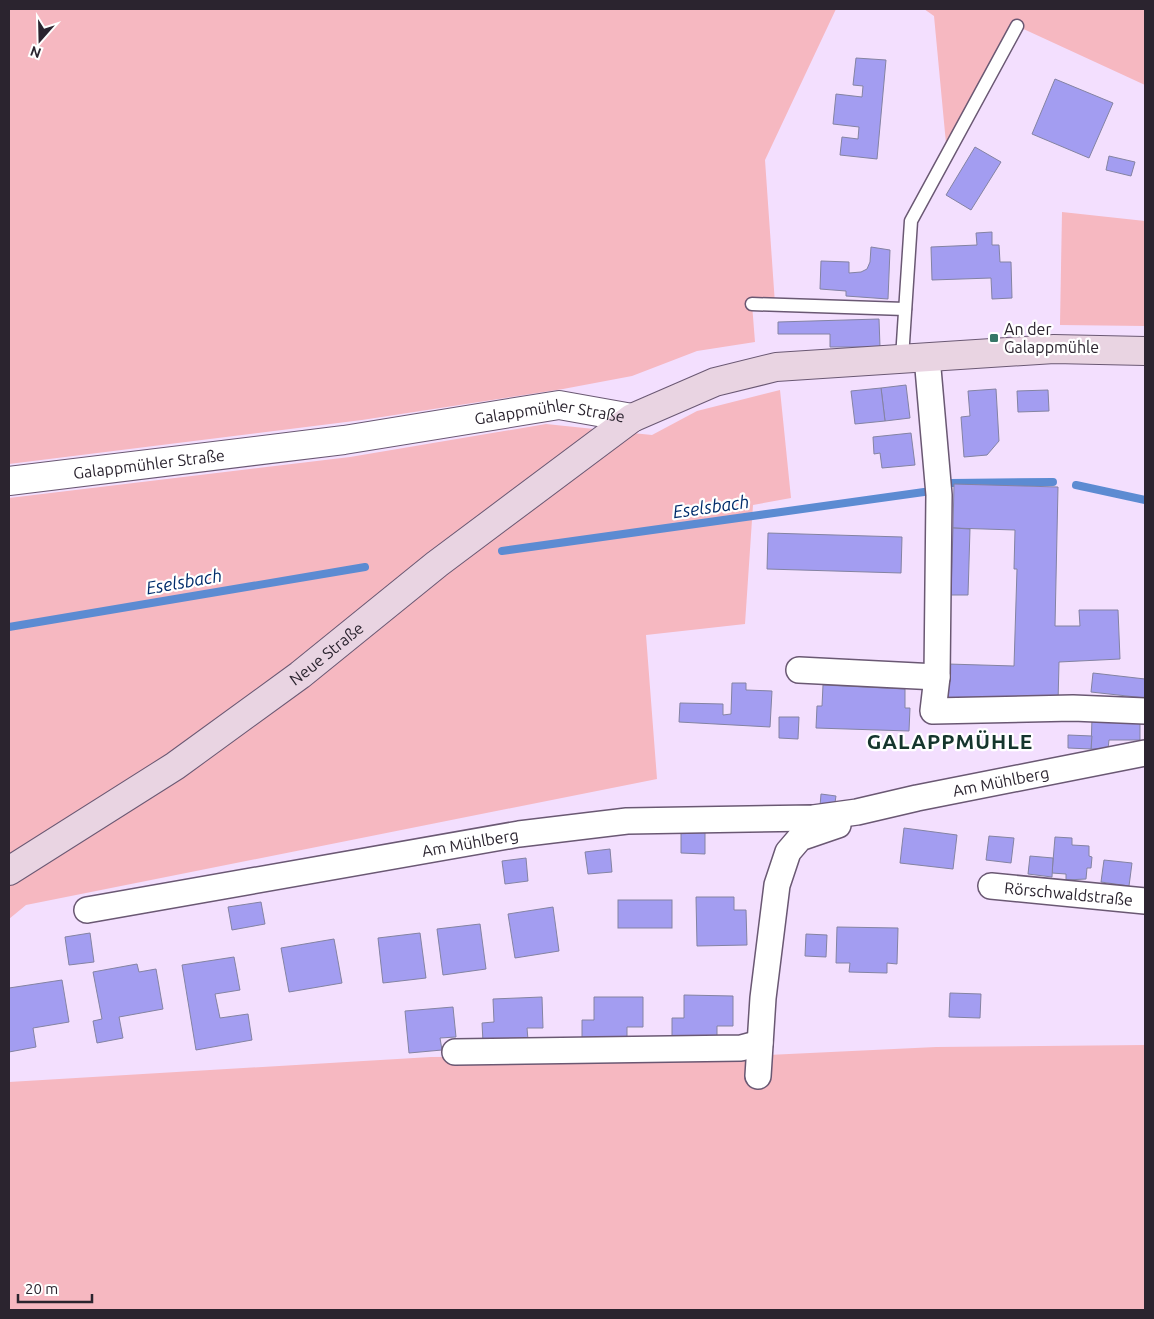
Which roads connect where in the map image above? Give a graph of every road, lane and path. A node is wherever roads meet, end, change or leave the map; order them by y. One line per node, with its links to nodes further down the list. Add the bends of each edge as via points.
1 (1017, 26): 3 (lane, via 911,221)
2 (752, 304): 3 (lane)
3 (905, 309): 5 (lane)
4 (1145, 352): 5 (main road, Galappmühler Straße, via 1054,349)
5 (915, 358): 6 (main road, Galappmühler Straße, via 776,368 715,382); 9 (street, via 939,495)
6 (632, 418): 7 (street, Galappmühler Straße, via 559,404 344,440); 13 (main road, Neue Straße, via 437,564 300,675 175,766)
7 (9, 481)
8 (799, 670): 9 (street)
9 (937, 677): 10 (street, via 933,711 1073,708)
10 (1145, 711)
11 (1145, 753): 12 (street, Am Mühlberg)
12 (857, 812): 16 (street, Am Mühlberg, via 813,818 627,821 519,834); 17 (street, Am Mühlberg, via 839,825 800,838 788,852 777,885)
13 (9, 871)
14 (991, 886): 15 (street, Rörschwaldstraße)
15 (1145, 901)
16 (87, 910)
17 (760, 1043): 18 (street, via 741,1048); 19 (street, Am Mühlberg)
18 (455, 1052)
19 (758, 1076)

